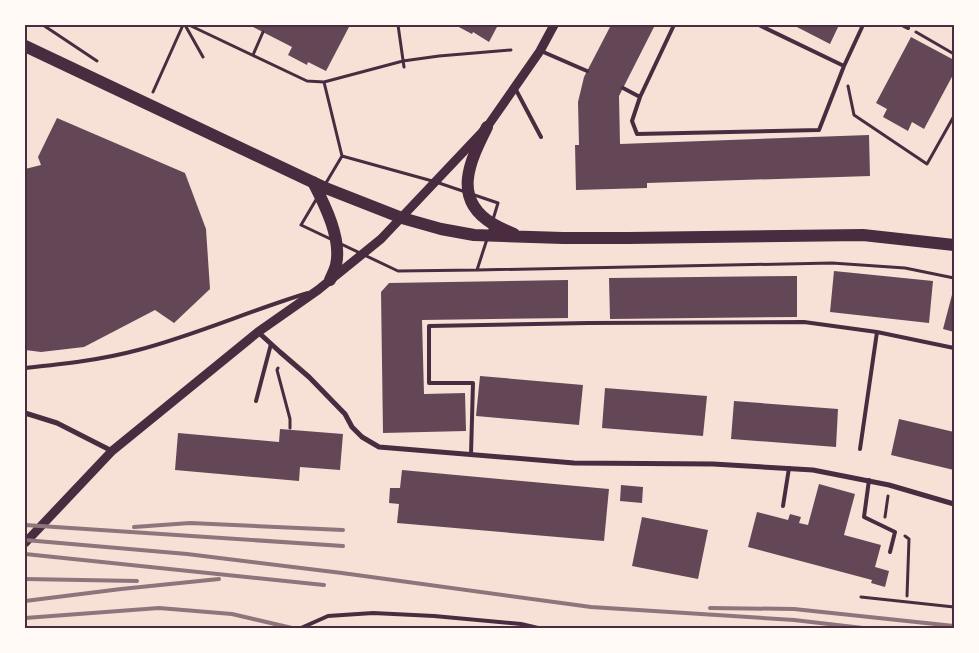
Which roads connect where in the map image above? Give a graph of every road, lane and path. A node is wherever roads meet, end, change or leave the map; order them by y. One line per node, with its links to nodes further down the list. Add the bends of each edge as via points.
1 (43, 25): 18 (path)
2 (186, 25): 15 (path); 16 (path); 25 (path)
3 (398, 25): 17 (path)
4 (554, 25): 13 (street)
5 (674, 25): 26 (lane)
6 (759, 25): 19 (lane)
7 (862, 25): 19 (lane)
8 (902, 25): 9 (lane)
9 (908, 28): 14 (path)
10 (263, 32): 15 (path)
11 (25, 46): 32 (main road)
12 (511, 50): 17 (path)
13 (540, 51): 21 (lane); 23 (street)
14 (954, 54)
15 (253, 55): 22 (path, via 307,80)
16 (203, 57)
17 (403, 60): 20 (path); 22 (path)
18 (101, 64)
19 (844, 66): 26 (lane, via 819,130 637,134 632,121); 27 (path, via 854,115 926,164)
20 (404, 67)
21 (587, 71)
22 (324, 82): 30 (path)
23 (515, 88): 28 (street); 29 (lane)
24 (623, 88): 26 (lane)
25 (152, 95)
26 (640, 97)
27 (954, 116)
28 (487, 127): 31 (street); 34 (main road, via 470,166 468,193 480,214 492,224)
29 (541, 137)
30 (342, 156): 31 (path); 32 (path)
31 (436, 182): 33 (street)
32 (318, 184): 33 (main road); 38 (main road, via 336,242 336,267)
33 (402, 218): 34 (main road, via 474,235); 38 (street)
34 (519, 236): 35 (main road, via 863,235)
35 (954, 245)
36 (477, 270): 37 (path, via 832,263 906,268)
37 (954, 278)
38 (330, 280): 39 (street)
39 (318, 290): 40 (street); 45 (lane, via 138,350 91,361)
40 (258, 332): 42 (street); 50 (street)
41 (877, 332): 43 (lane); 49 (lane); 51 (lane, via 804,322 429,326 429,382 473,383)
42 (271, 344): 44 (street); 46 (lane)
43 (954, 348)
44 (280, 352): 48 (path, via 277,370); 51 (street, via 345,414 362,437 380,447)
45 (25, 368)
46 (256, 401)
47 (25, 413): 50 (street, via 57,423)
48 (290, 428)
49 (860, 449)
50 (112, 451): 56 (street)
51 (471, 454): 52 (street, via 574,463)
52 (788, 468): 53 (street); 55 (lane)
53 (870, 480): 54 (street); 57 (lane, via 864,517 895,532)
54 (954, 504)
55 (782, 506)
56 (25, 543)
57 (890, 552)
58 (907, 577): 59 (path)
59 (906, 596)
60 (861, 597): 61 (path)
61 (954, 607)
62 (301, 628): 63 (lane, via 328,616 373,612)
63 (538, 628)

